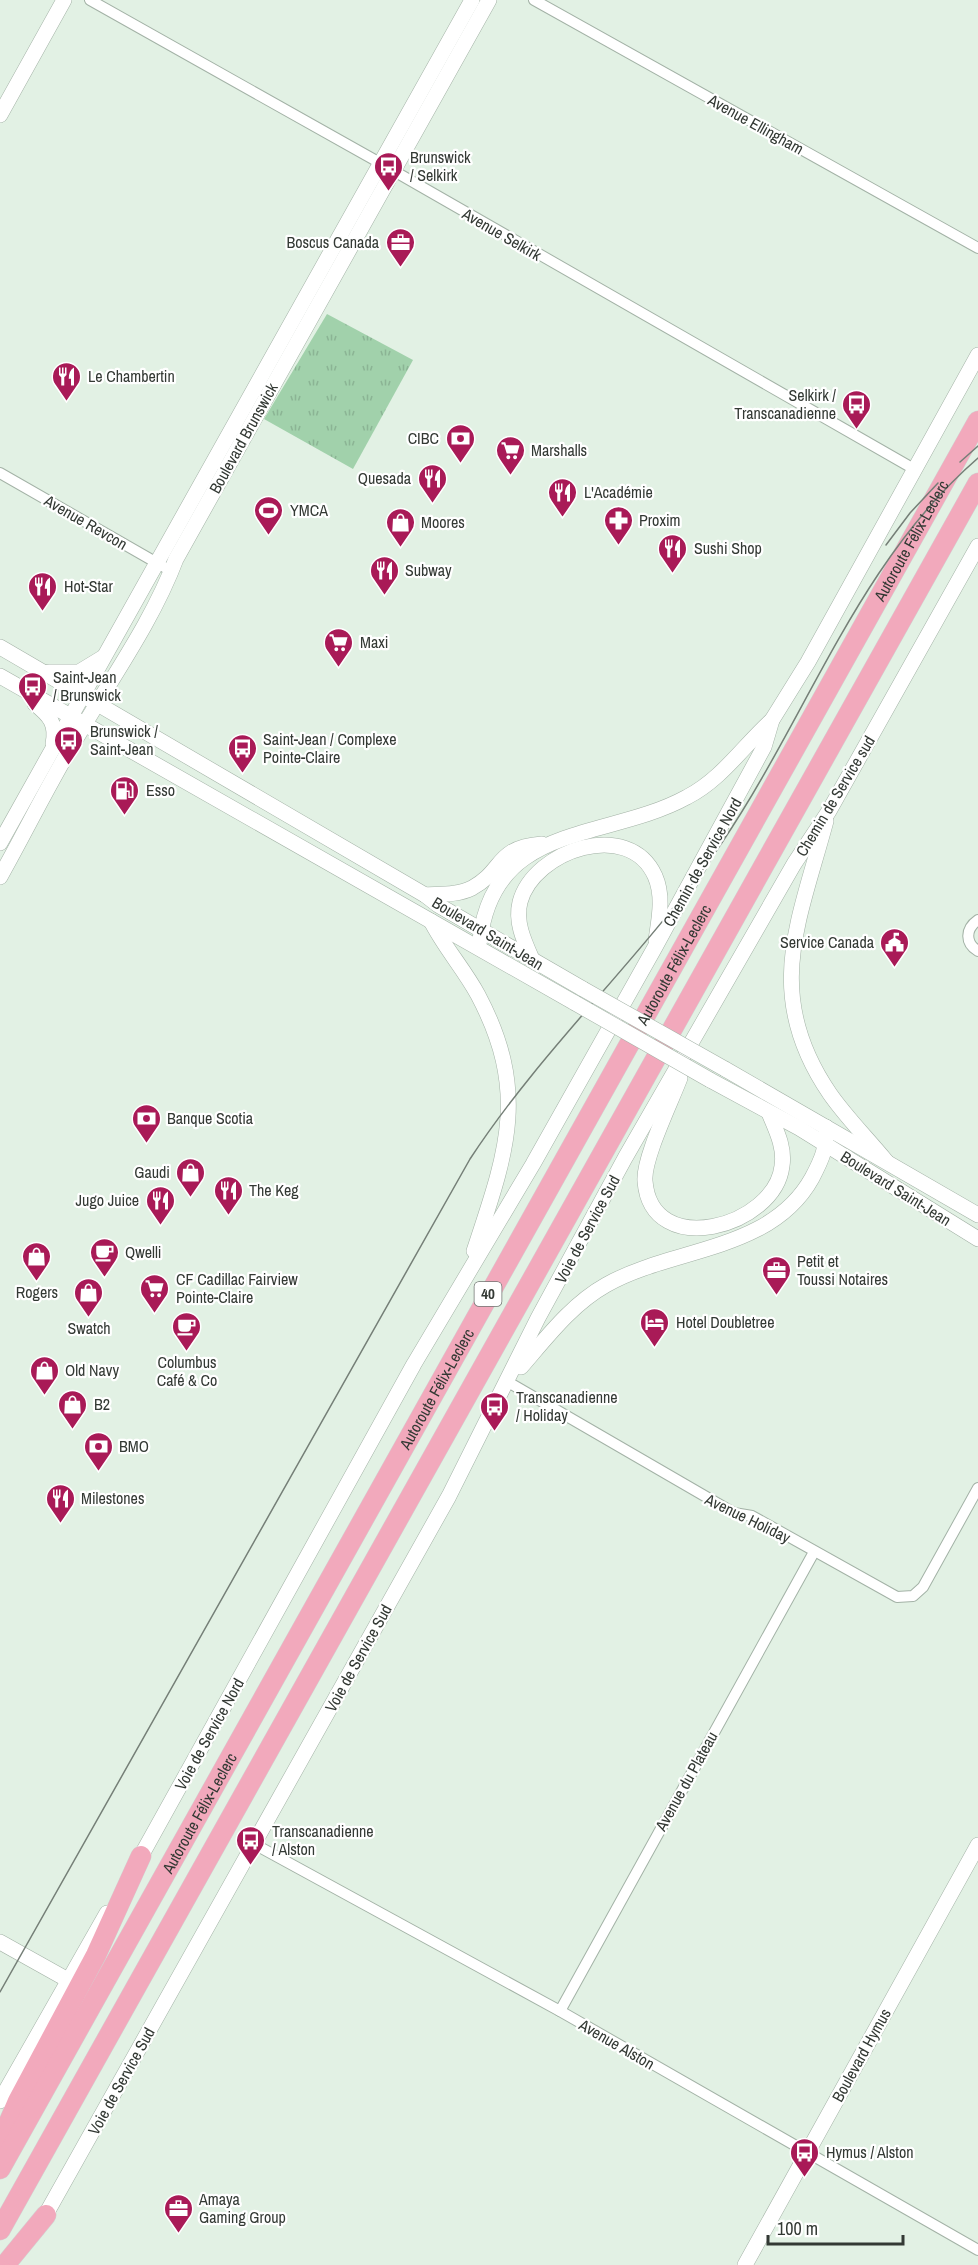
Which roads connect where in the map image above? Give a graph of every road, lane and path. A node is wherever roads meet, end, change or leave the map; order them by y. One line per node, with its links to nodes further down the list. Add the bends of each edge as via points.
1 (64, 0): 6 (main road)
2 (90, 0): 7 (street, Avenue Selkirk)
3 (472, 0): 7 (main road, Boulevard Brunswick)
4 (489, 0): 7 (main road, Boulevard Brunswick)
5 (534, 0): 8 (street, Avenue Ellingham)
6 (0, 115)
7 (387, 167): 9 (main road, Boulevard Brunswick); 12 (street, Avenue Selkirk)
8 (978, 248)
9 (316, 294): 16 (main road, Boulevard Brunswick); 17 (main road, Boulevard Brunswick)
10 (978, 355): 12 (main road, Chemin de Service Nord)
11 (978, 421): 61 (highway, Autoroute Félix-Leclerc / 40)
12 (914, 469): 25 (main road, Chemin de Service Nord)
13 (0, 473): 16 (street, Avenue Revcon)
14 (978, 483): 63 (highway, Autoroute Félix-Leclerc / 40)
15 (977, 552): 28 (main road, Chemin de Service sud)
16 (157, 563): 17 (street, Avenue Revcon); 19 (main road, Boulevard Brunswick)
17 (171, 571): 23 (main road, Boulevard Brunswick)
18 (0, 647): 20 (main road, Boulevard Saint-Jean)
19 (104, 656): 20 (main road, via 79,672); 22 (main road, Boulevard Brunswick)
20 (43, 672): 22 (main road, Boulevard Saint-Jean)
21 (2, 677): 24 (main road, Boulevard Saint-Jean); 27 (main road, via 49,716 54,732)
22 (82, 694): 23 (main road, Boulevard Saint-Jean); 24 (main road, Boulevard Brunswick)
23 (98, 703): 26 (main road, Boulevard Brunswick); 32 (main road, Boulevard Saint-Jean)
24 (71, 716): 26 (main road, Boulevard Saint-Jean); 27 (main road, Boulevard Brunswick)
25 (772, 720): 30 (main road, via 719,774 685,798); 37 (main road, Chemin de Service Nord, via 764,747)
26 (85, 724): 31 (main road, Boulevard Brunswick); 34 (main road, Boulevard Saint-Jean)
27 (51, 750): 29 (main road, Boulevard Brunswick)
28 (829, 811): 40 (main road, Chemin de Service sud, via 774,899); 44 (main road, via 793,941 793,999 807,1048 824,1083)
29 (0, 843)
30 (548, 843): 32 (main road, via 515,849 466,891); 35 (main road, via 522,859 499,883 489,901)
31 (0, 877)
32 (425, 895): 35 (main road, Boulevard Saint-Jean)
33 (978, 920): 38 (street, via 968,935 970,945)
34 (431, 921): 36 (main road, Boulevard Saint-Jean); 47 (main road, via 488,1016 508,1098 504,1160)
35 (481, 931): 36 (main road); 39 (main road, Boulevard Saint-Jean)
36 (478, 948): 41 (main road, Boulevard Saint-Jean, bridge)
37 (654, 949): 39 (main road, via 660,896 651,869 630,850 599,845 562,856 542,869 528,885 520,901 518,919); 47 (main road, Chemin de Service Nord, via 534,1164)
38 (978, 951)
39 (532, 959): 42 (main road, Boulevard Saint-Jean, bridge)
40 (692, 1047): 41 (main road, via 645,1167 647,1194 665,1218 690,1228 714,1227 746,1214 767,1196 783,1163 781,1143); 49 (main road, Voie de Service Sud, via 599,1205)
41 (769, 1113): 43 (main road, Boulevard Saint-Jean)
42 (826, 1127): 43 (main road); 44 (main road, Boulevard Saint-Jean)
43 (827, 1145): 46 (main road, Boulevard Saint-Jean); 49 (main road, via 804,1190 782,1215 748,1233 599,1289 557,1326)
44 (885, 1161): 45 (main road, Boulevard Saint-Jean)
45 (978, 1215)
46 (978, 1239)
47 (466, 1273): 48 (main road, Chemin de Service Nord)
48 (414, 1364): 54 (main road, Voie de Service Nord)
49 (508, 1382): 51 (street, Avenue Holiday, via 734,1513 752,1516); 52 (main road, Voie de Service Sud, via 449,1496)
50 (978, 1488): 51 (street, Avenue Holiday, via 927,1581 913,1596 891,1596)
51 (814, 1552): 57 (street, Avenue du Plateau)
52 (254, 1844): 57 (street, Avenue Alston); 62 (main road, Voie de Service Sud)
53 (978, 1845): 60 (main road, Boulevard Hymus)
54 (141, 1856): 56 (main road, Voie de Service Nord); 59 (highway, via 96,1955 18,2101)
55 (0, 1942): 56 (main road)
56 (68, 1980): 58 (main road, Voie de Service Nord)
57 (560, 2011): 60 (street, Avenue Alston)
58 (0, 2101)
59 (0, 2143)
60 (807, 2153): 64 (street, Avenue Alston); 65 (main road, Boulevard Hymus)
61 (0, 2169)
62 (46, 2215): 66 (highway); 67 (main road, Voie de Service Sud)
63 (0, 2230)
64 (978, 2250)
65 (749, 2263)
66 (5, 2265)
67 (18, 2265)

